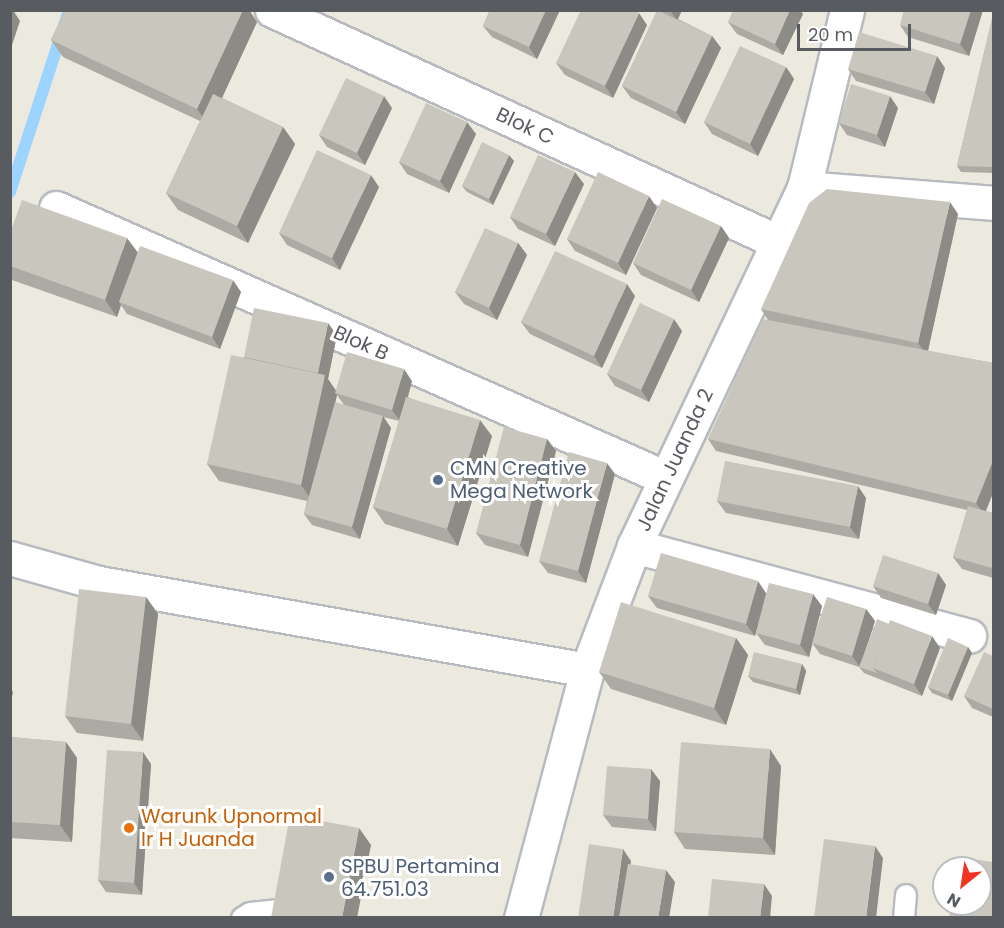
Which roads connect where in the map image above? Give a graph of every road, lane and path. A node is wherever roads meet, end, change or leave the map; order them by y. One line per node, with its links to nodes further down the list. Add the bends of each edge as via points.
1 (272, 10): 6 (street, Blok C)
2 (847, 10): 3 (street, Jalan Juanda 2)
3 (804, 188): 4 (street); 6 (street, Jalan Juanda 2)
4 (993, 203)
5 (56, 207): 7 (street, Blok B)
6 (778, 242): 7 (street, Jalan Juanda 2)
7 (666, 478): 8 (street, Jalan Juanda 2)
8 (634, 546): 10 (street); 11 (street, Jalan Juanda 2)
9 (10, 558): 11 (street, via 99,583)
10 (969, 636)
11 (586, 670): 15 (street, Jalan Juanda 2)
12 (906, 895): 16 (lane)
13 (287, 909): 14 (lane, via 250,913)
14 (242, 918)
15 (521, 918)
16 (904, 918)

